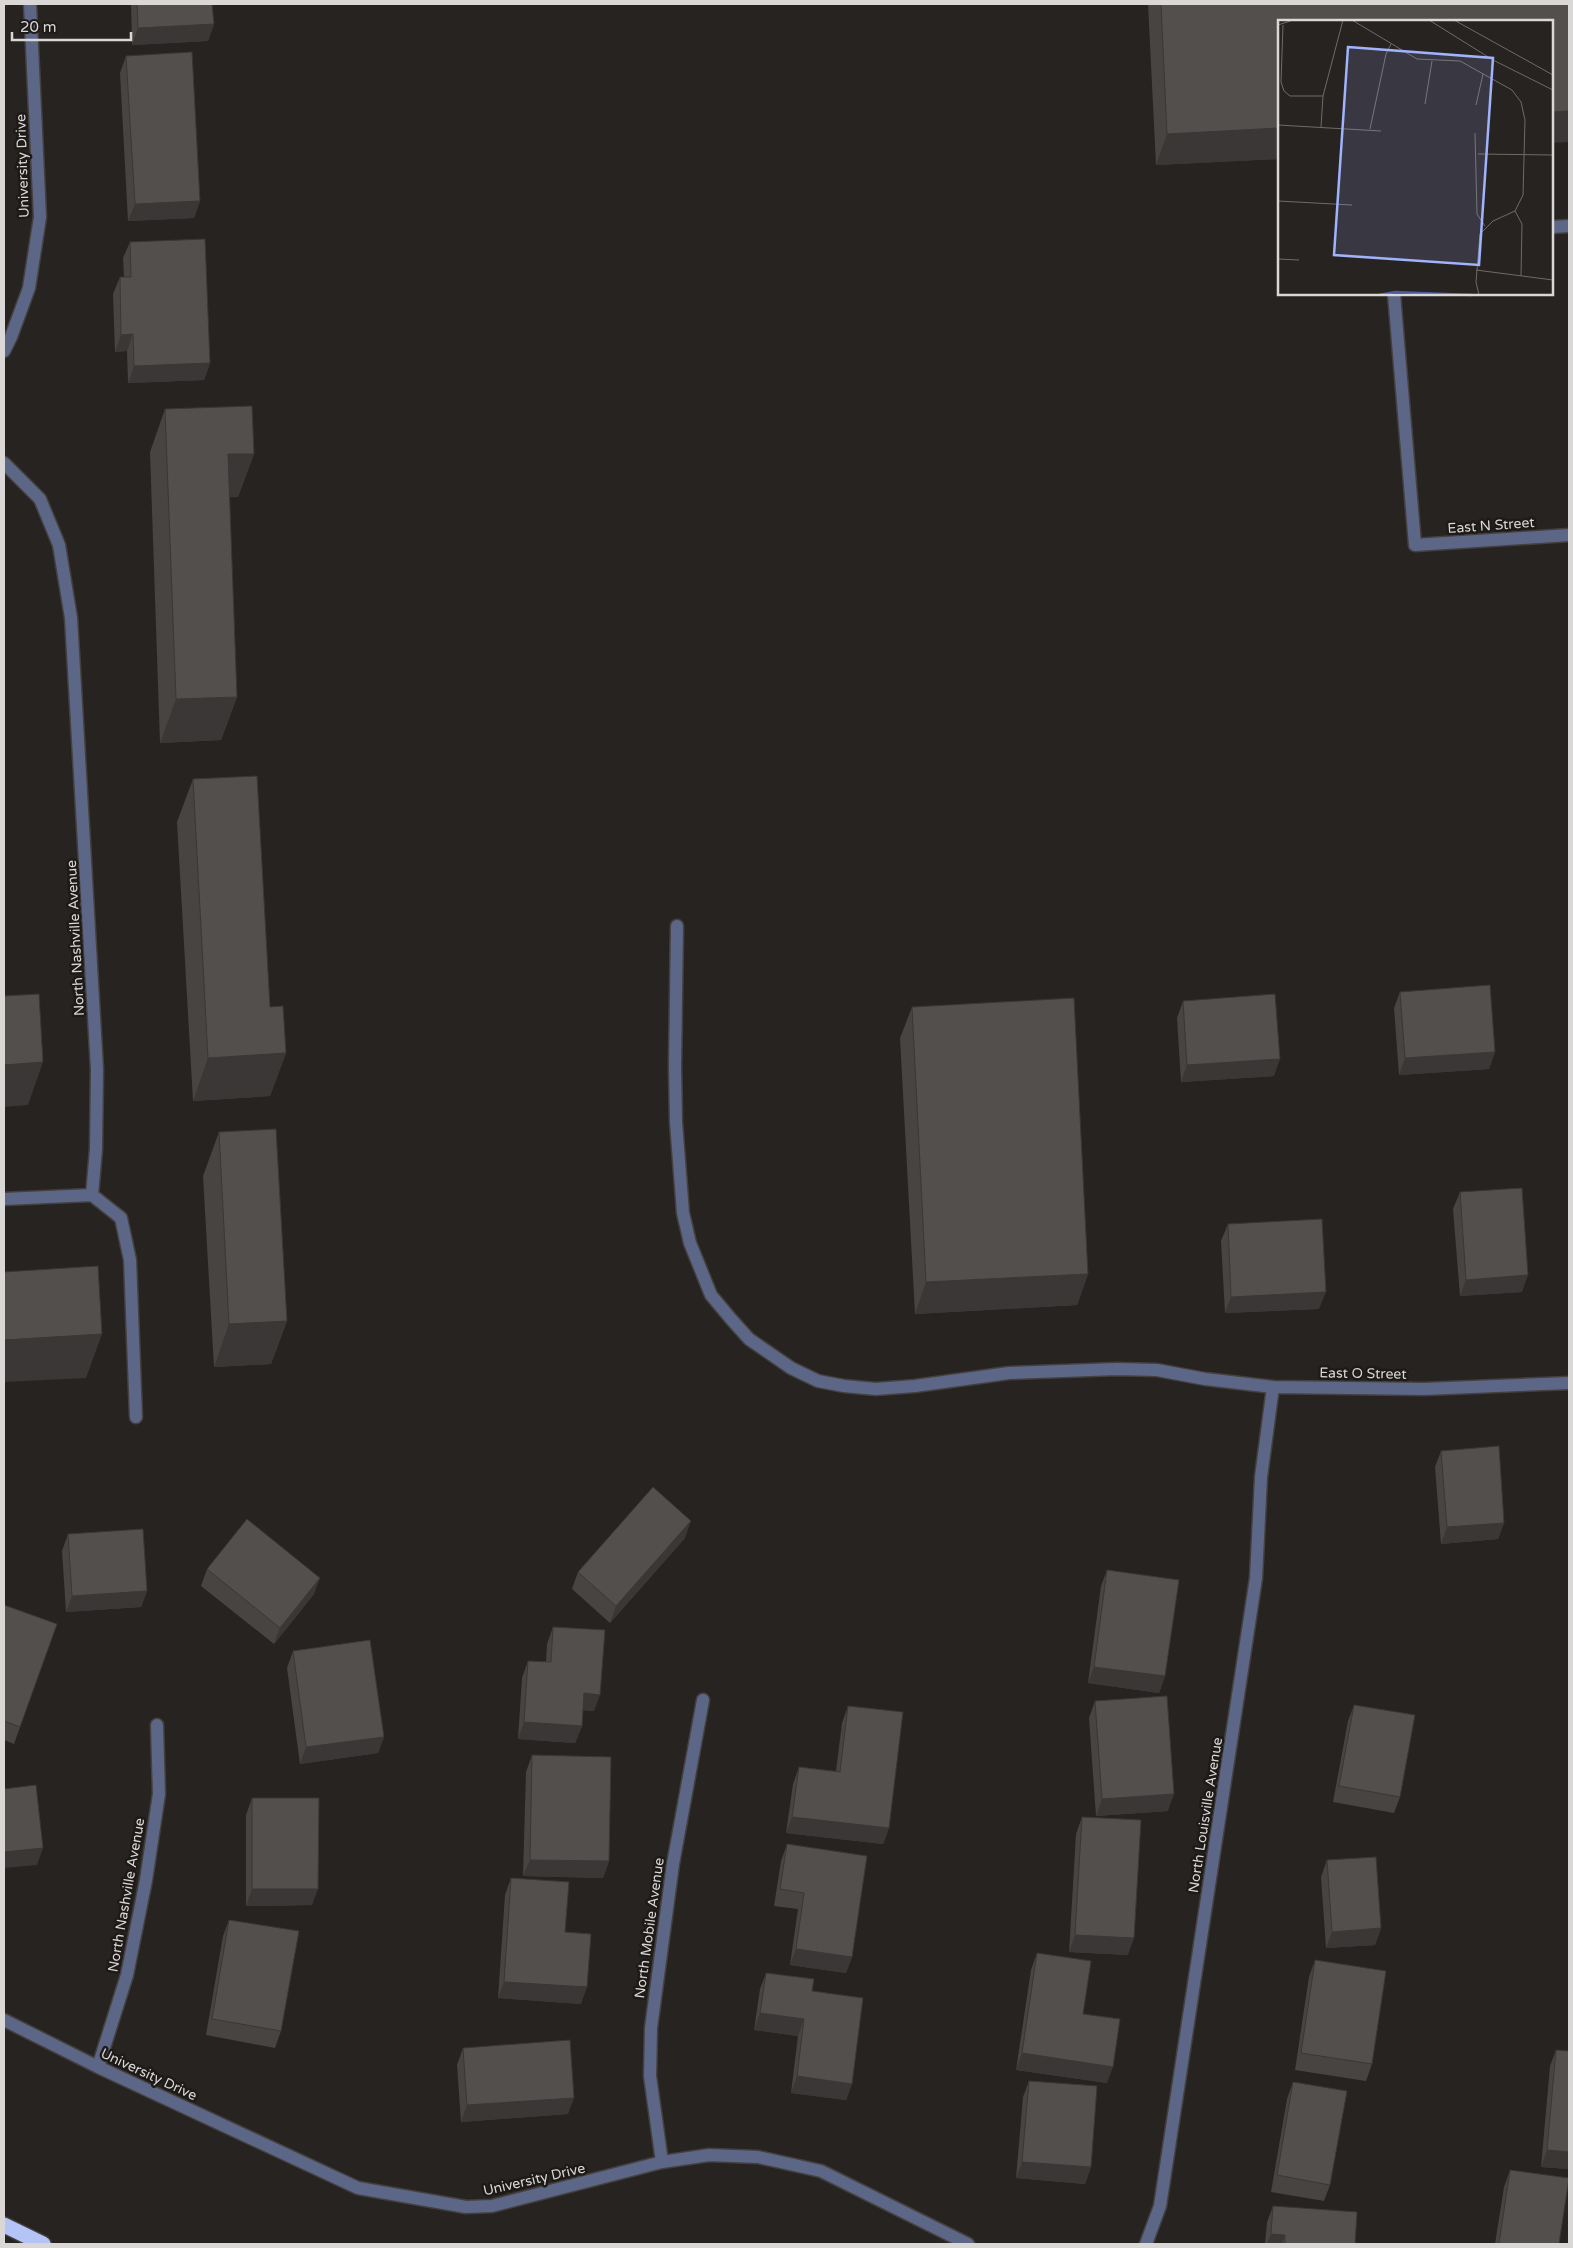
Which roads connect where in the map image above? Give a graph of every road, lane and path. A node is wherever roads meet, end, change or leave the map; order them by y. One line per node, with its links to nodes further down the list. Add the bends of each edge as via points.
1 (30, 4): 5 (street, University Drive, via 40,217 29,288)
2 (1569, 226): 3 (street)
3 (1553, 227)
4 (1394, 295): 7 (street, East N Street, via 1415,545)
5 (4, 351)
6 (4, 463): 9 (street, North Nashville Avenue, via 40,499 59,545 71,618 97,1069)
7 (1569, 535)
8 (677, 926): 12 (street, East O Street, via 675,1067 683,1213 698,1267 711,1295 750,1339 791,1368 818,1381 860,1387 915,1386 1009,1373 1157,1370)
9 (92, 1195): 10 (street); 13 (street, via 121,1218 130,1260)
10 (4, 1199)
11 (1569, 1383): 12 (street, East O Street, via 1424,1389)
12 (1273, 1387): 22 (street, North Louisville Avenue, via 1261,1477 1256,1578 1160,2206)
13 (136, 1417)
14 (703, 1700): 18 (street, North Mobile Avenue, via 673,1864 651,2028 650,2076)
15 (157, 1725): 17 (street, North Nashville Avenue, via 159,1794 146,1880 127,1975)
16 (4, 2020): 17 (street, University Drive)
17 (98, 2067): 18 (street, University Drive, via 358,2188 466,2207 502,2204)
18 (662, 2162): 21 (street, University Drive, via 709,2155 758,2157 821,2171)
19 (4, 2225): 20 (highway)
20 (43, 2244)
21 (968, 2244)
22 (1146, 2244)

